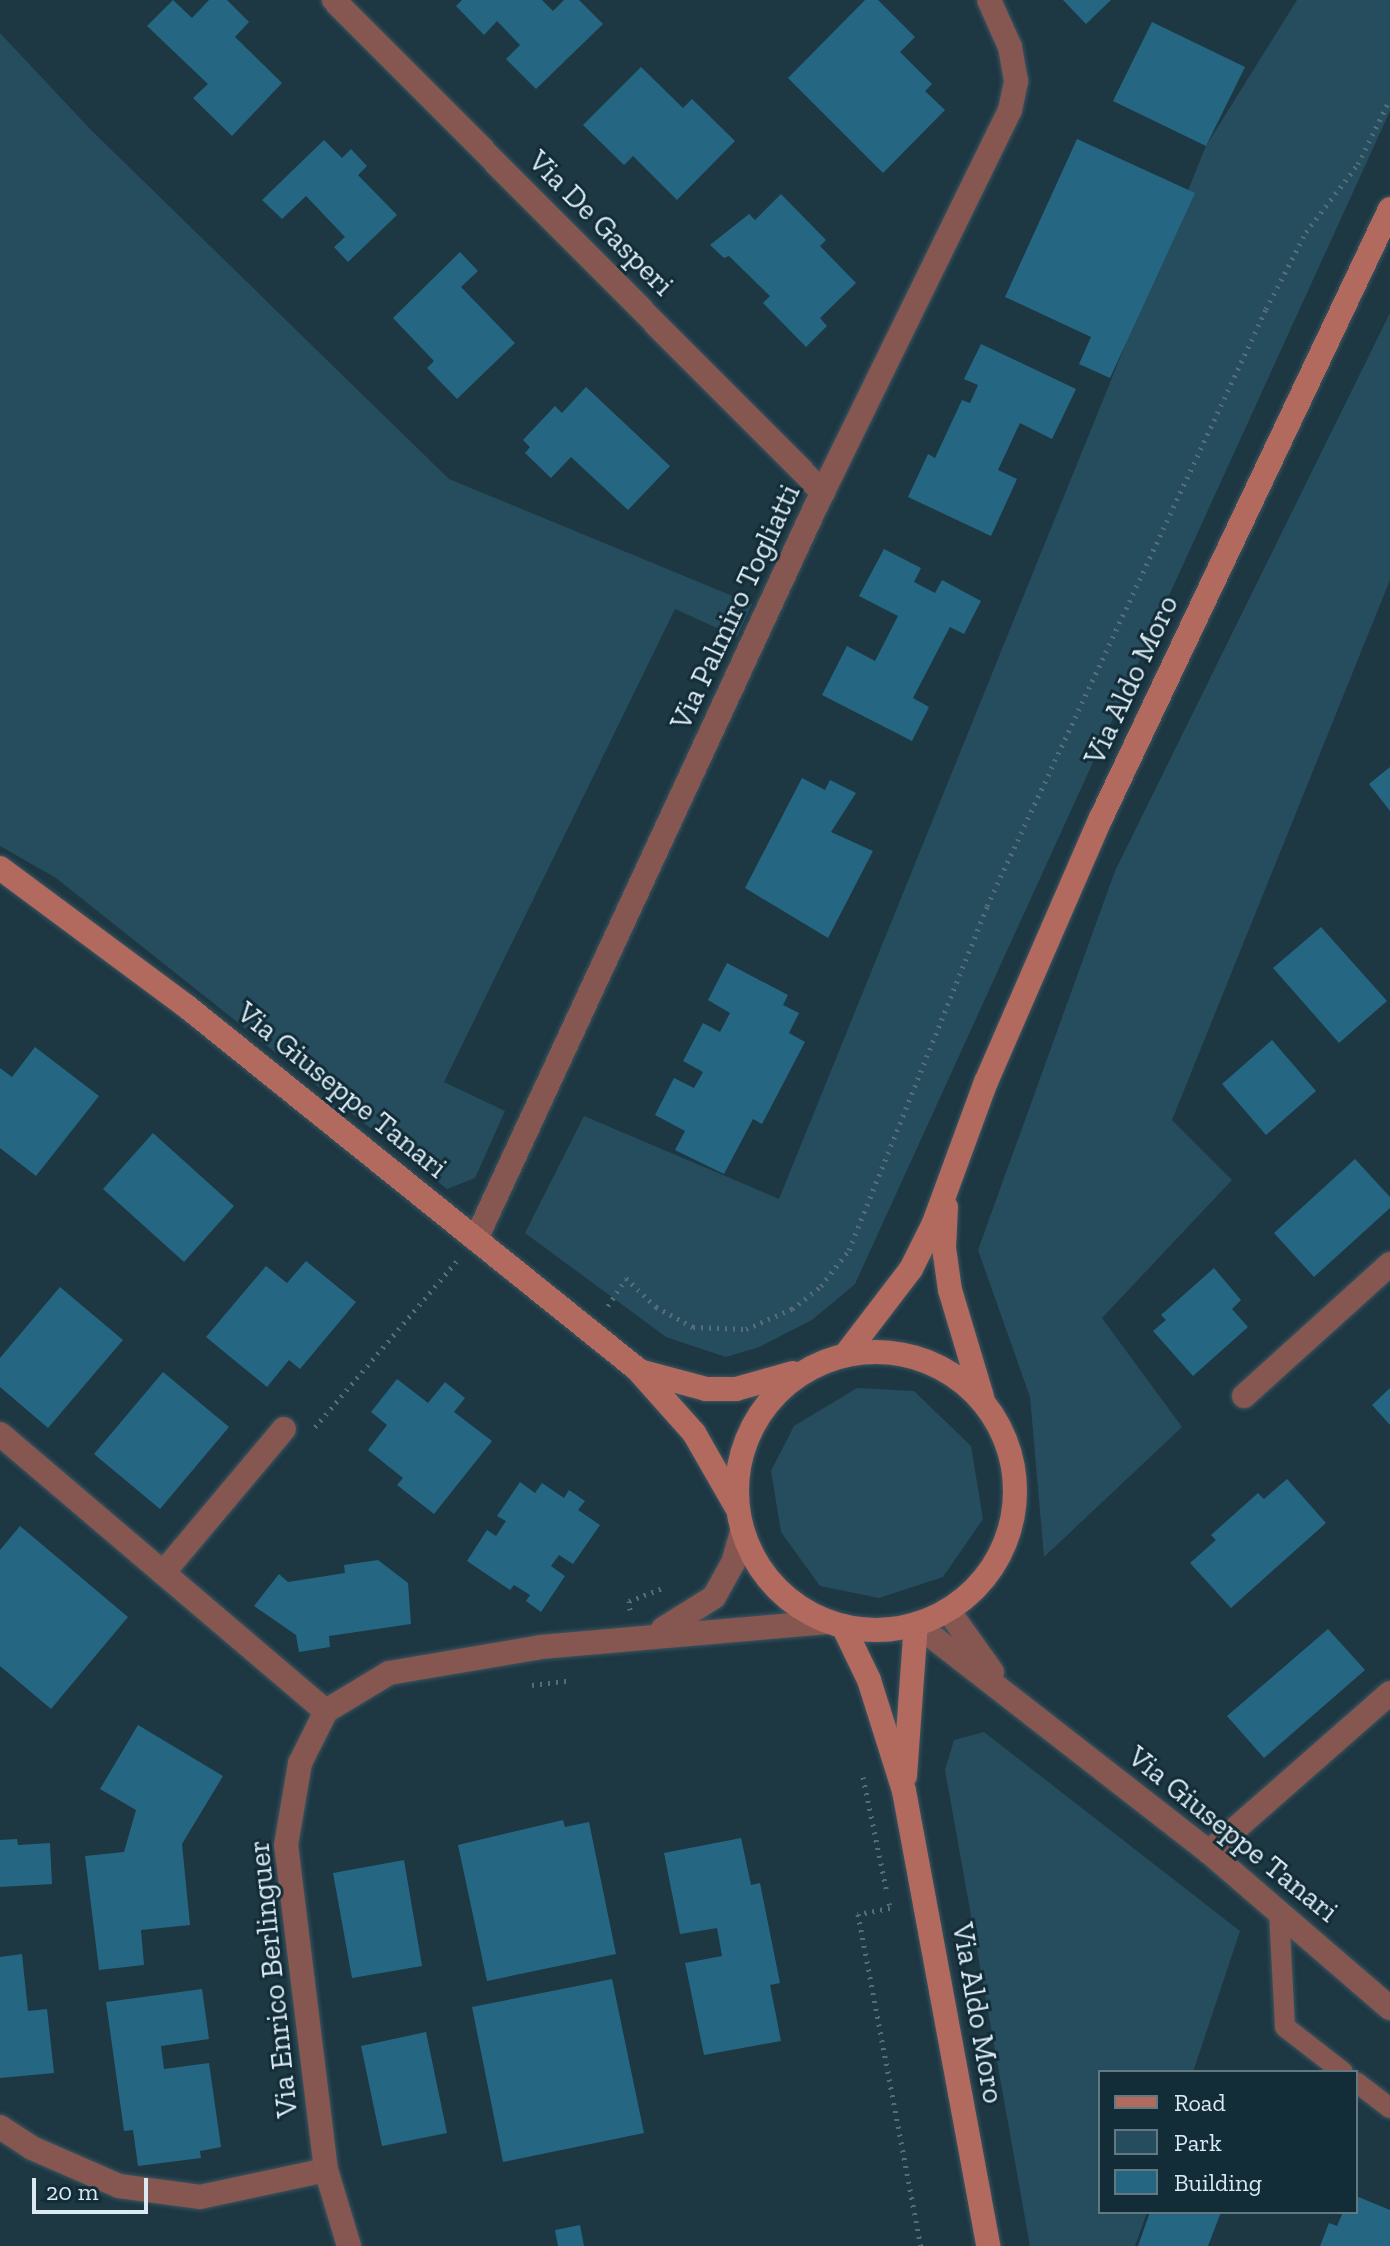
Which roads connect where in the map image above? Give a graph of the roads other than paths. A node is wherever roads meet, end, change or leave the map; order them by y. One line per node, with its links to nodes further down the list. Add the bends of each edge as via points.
1 (334, 0): 4 (street, Via De Gasperi)
2 (989, 0): 4 (street, Via Palmiro Togliatti, via 1010,47 1016,81 1010,110)
3 (1390, 209): 6 (main road, Via Aldo Moro, via 1101,818 986,1082)
4 (823, 492): 7 (street, Via Palmiro Togliatti)
5 (0, 868): 7 (main road, Via Giuseppe Tanari, via 186,1006)
6 (950, 1187): 9 (main road, Via Aldo Moro, via 911,1269); 13 (main road, Via Aldo Moro, via 944,1248 950,1290)
7 (476, 1239): 11 (main road, Via Giuseppe Tanari)
8 (1390, 1264): 12 (street)
9 (846, 1354): 10 (main road); 13 (main road, via 885,1351 922,1359 956,1376)
10 (808, 1368): 11 (main road, Via Giuseppe Tanari, via 736,1389 675,1385); 16 (main road, via 775,1393 751,1428 738,1467)
11 (637, 1369): 16 (main road, Via Giuseppe Tanari, via 694,1433)
12 (1244, 1396)
13 (984, 1403): 18 (main road, via 1013,1464 1012,1520 996,1562 975,1589)
14 (284, 1429): 17 (street)
15 (0, 1434): 17 (street)
16 (740, 1520): 19 (main road, via 774,1586); 21 (street, via 733,1563 714,1597 691,1616)
17 (163, 1573): 23 (street)
18 (948, 1610): 20 (main road); 24 (street, Via Giuseppe Tanari, via 998,1680)
19 (835, 1624): 20 (main road, via 880,1630); 21 (street); 25 (main road, Via Aldo Moro, via 869,1680)
20 (916, 1624): 24 (street, Via Giuseppe Tanari); 25 (main road, Via Aldo Moro)
21 (642, 1636): 23 (street, via 389,1673)
22 (1390, 1693): 26 (street)
23 (326, 1711): 33 (street, Via Enrico Berlinguer, via 300,1763 286,1845)
24 (1033, 1714): 26 (street, Via Giuseppe Tanari)
25 (904, 1791): 35 (main road, Via Aldo Moro)
26 (1209, 1852): 27 (street, Via Giuseppe Tanari)
27 (1279, 1912): 28 (street, Via Giuseppe Tanari); 29 (lane, via 1285,2027)
28 (1390, 2008)
29 (1340, 2070)
30 (1358, 2084): 31 (lane)
31 (1390, 2108)
32 (0, 2127): 33 (street, via 32,2148 119,2186 200,2197)
33 (326, 2170): 34 (street, Via Enrico Berlinguer)
34 (349, 2246)
35 (988, 2246)

